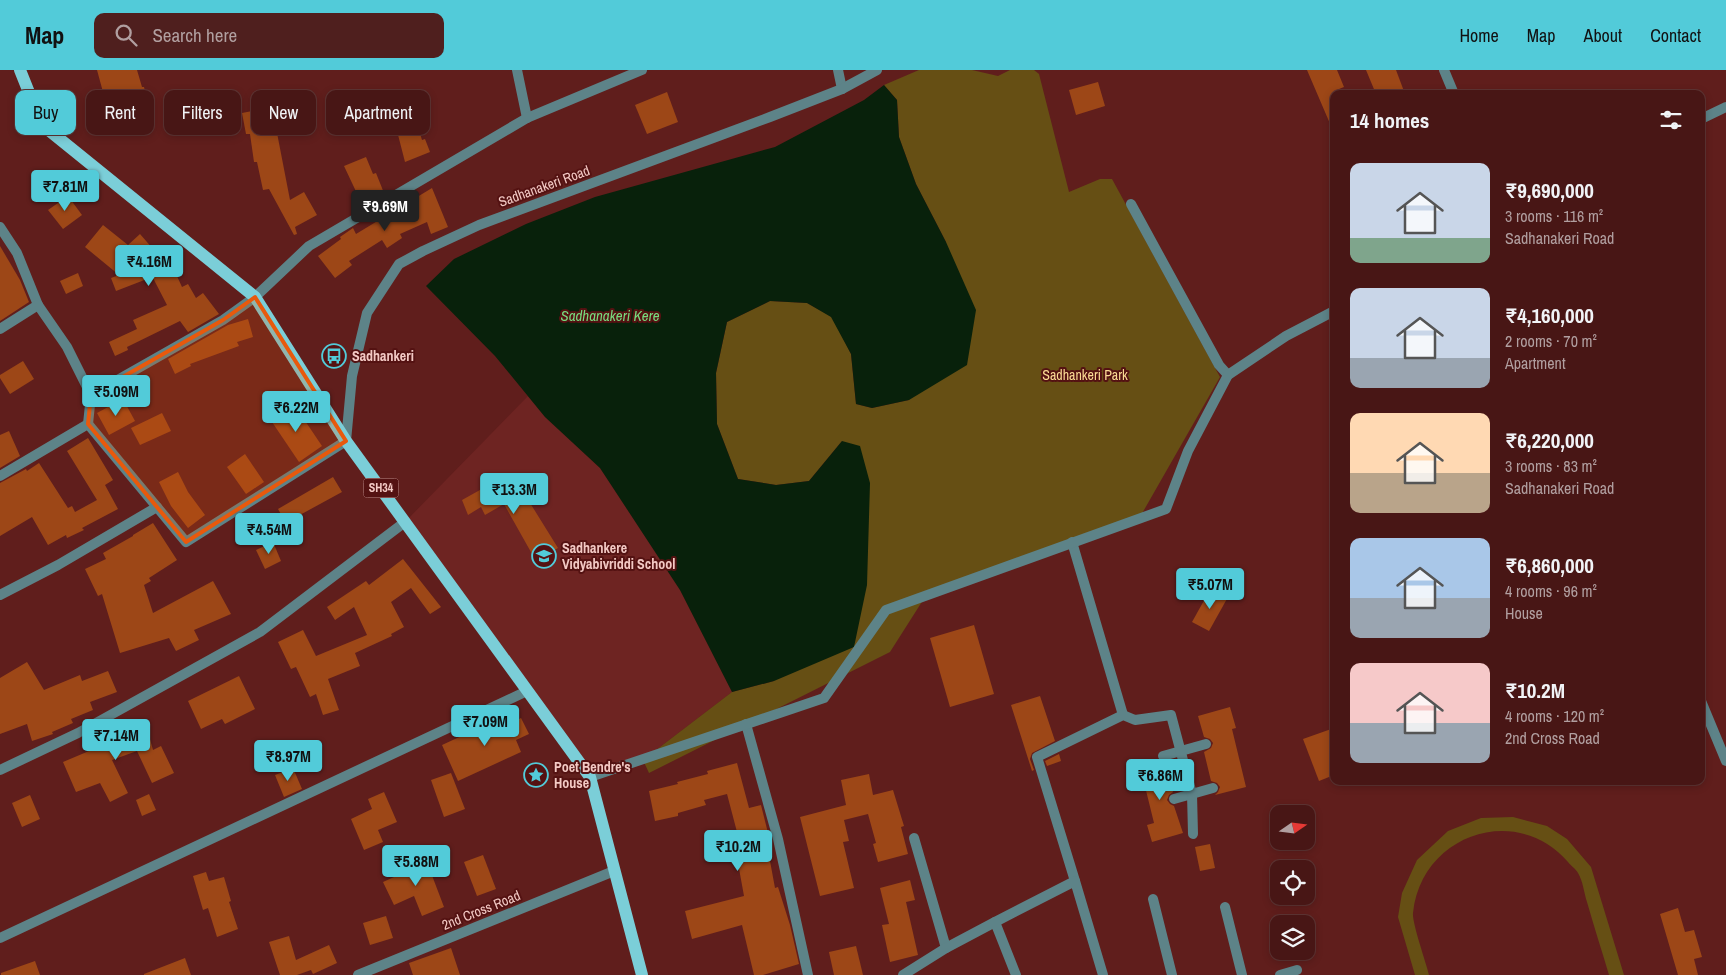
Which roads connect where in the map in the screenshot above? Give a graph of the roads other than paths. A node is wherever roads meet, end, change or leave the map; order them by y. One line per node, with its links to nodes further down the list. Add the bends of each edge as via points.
1 (20, 70): 14 (main road, SH34, via 36,110 51,132)
2 (517, 70): 11 (street)
3 (642, 70): 11 (street)
4 (838, 70): 7 (street)
5 (877, 70): 7 (street, Sadhanakeri Road)
6 (1444, 70): 8 (street)
7 (842, 89): 21 (street, Sadhanakeri Road, via 479,225 399,264 367,313 352,376)
8 (1452, 90)
9 (1726, 107): 10 (street)
10 (1705, 117)
11 (527, 118): 14 (street, via 309,246)
12 (1131, 204): 18 (street, via 1219,365)
13 (0, 227): 15 (street, via 17,253)
14 (255, 298): 19 (street, via 223,320); 21 (main road, SH34)
15 (38, 305): 17 (street); 19 (street, via 67,347)
16 (1330, 313): 18 (street, via 1286,336)
17 (0, 329)
18 (1228, 375): 25 (street, via 1188,451 1166,508)
19 (91, 395): 20 (street)
20 (88, 424): 22 (street); 23 (street)
21 (346, 441): 23 (street, via 186,542); 24 (main road, SH34)
22 (1, 473)
23 (157, 507): 26 (street)
24 (405, 522): 27 (main road, SH34); 35 (street, via 260,632 78,733)
25 (1072, 542): 29 (street); 30 (street, via 886,610 824,698)
26 (0, 595)
27 (527, 691): 36 (main road, SH34); 47 (street)
28 (1705, 711): 34 (street)
29 (1123, 715): 32 (street, via 1135,720 1171,715); 43 (street, via 1037,757)
30 (746, 724): 36 (street); 53 (street, via 778,839)
31 (1206, 744): 32 (street)
32 (1180, 751): 33 (street); 38 (street)
33 (1163, 756)
34 (1726, 761)
35 (0, 770)
36 (590, 777): 42 (main road, SH34)
37 (1213, 788): 38 (street)
38 (1192, 794): 39 (street); 40 (street)
39 (1174, 799)
40 (1193, 834)
41 (914, 838): 48 (street)
42 (614, 871): 51 (street, 2nd Cross Road); 52 (main road, SH34)
43 (1075, 880): 46 (street); 55 (street)
44 (1153, 899): 56 (street)
45 (1225, 907): 57 (street)
46 (995, 922): 48 (street); 54 (street)
47 (0, 938)
48 (946, 948): 50 (street)
49 (1297, 970): 58 (street)
50 (905, 974)
51 (358, 975)
52 (642, 975)
53 (808, 975)
54 (1016, 975)
55 (1102, 975)
56 (1172, 975)
57 (1242, 975)
58 (1280, 975)

